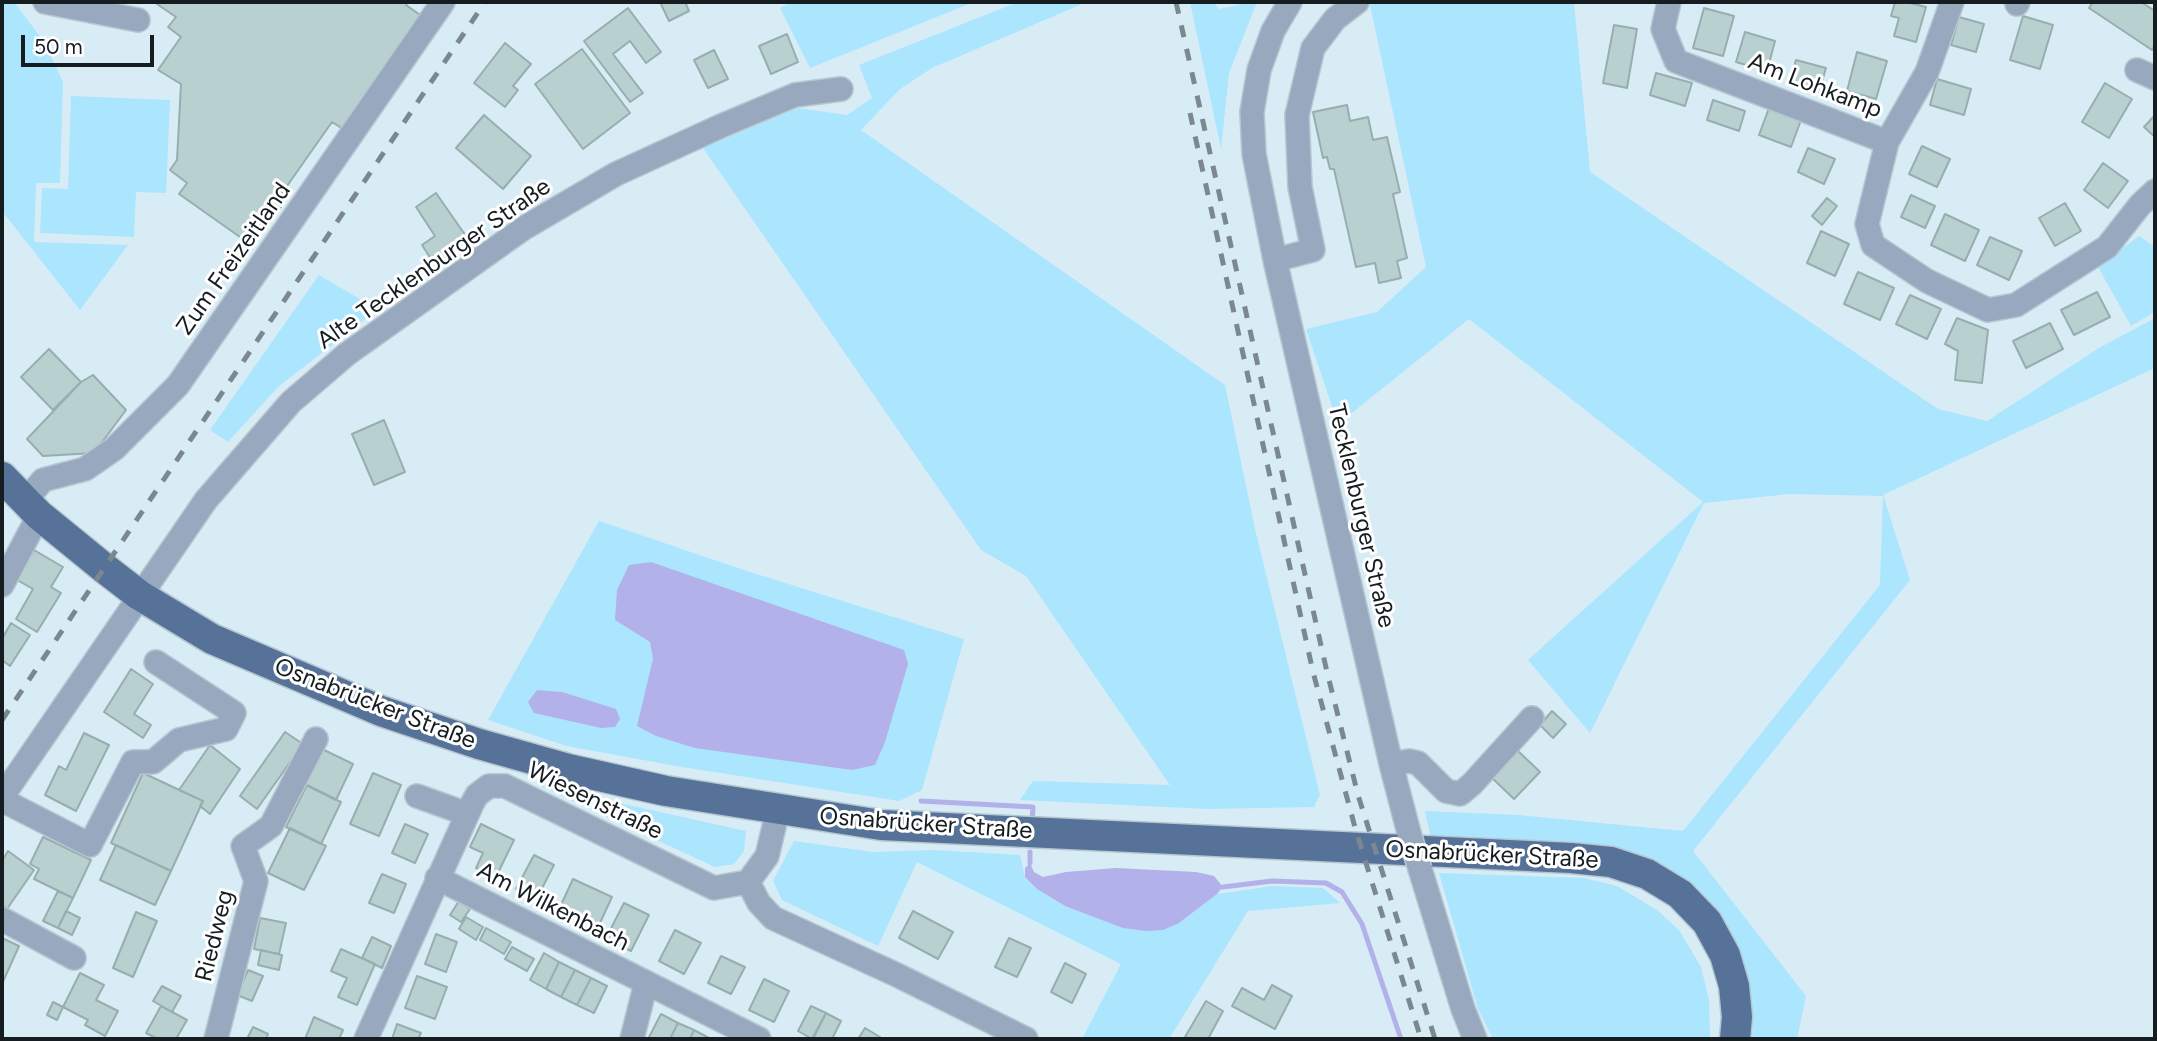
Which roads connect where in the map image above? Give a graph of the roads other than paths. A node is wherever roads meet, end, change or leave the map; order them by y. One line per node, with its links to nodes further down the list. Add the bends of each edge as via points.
1 (45, 2): 7 (street)
2 (443, 2): 13 (street, Zum Freizeitland, via 178,385 114,450 85,469 43,480)
3 (1290, 2): 11 (street, Tecklenburger Straße, via 1259,70 1252,112 1254,154)
4 (1357, 2): 11 (street, via 1335,19 1313,48 1297,115 1300,187 1313,250)
5 (1669, 2): 9 (street, Am Lohkamp, via 1663,29 1676,61)
6 (1952, 2): 9 (street, Am Lohkamp, via 1927,72)
7 (138, 20)
8 (841, 89): 15 (street, Alte Tecklenburger Straße, via 795,95 616,174 524,228 346,354 291,402 206,500)
9 (1887, 142): 10 (street, via 1867,223 1874,245 1927,281 1988,310 2016,305 2107,247)
10 (2155, 191)
11 (1275, 260): 19 (street, Tecklenburger Straße)
12 (2, 477): 13 (main road, Osnabrücker Straße)
13 (32, 508): 14 (street, Zum Freizeitland); 15 (main road, Osnabrücker Straße)
14 (2, 584)
15 (139, 595): 21 (street, Alte Tecklenburger Straße); 22 (main road, Osnabrücker Straße, via 212,639 440,732 568,769)
16 (156, 663): 21 (street, via 234,713 226,729 179,740 153,762 133,762 90,845)
17 (1532, 718): 19 (street, via 1460,794 1446,791 1418,763)
18 (316, 739): 29 (street, Riedweg, via 271,826 243,846 256,881)
19 (1391, 764): 34 (street, Tecklenburger Straße, bridge)
20 (416, 796): 23 (street)
21 (2, 798)
22 (778, 810): 25 (street, via 767,856); 35 (main road, Osnabrücker Straße, via 881,825 1611,862 1647,874 1680,894 1707,922 1725,955 1734,986)
23 (467, 814): 24 (street, Wiesenstraße); 25 (street, Wiesenstraße, via 477,795 489,786 505,786 714,888)
24 (437, 878): 28 (street, Am Wilkenbach); 30 (street, Wiesenstraße)
25 (748, 882): 33 (street, via 773,918)
26 (2, 919): 27 (street)
27 (74, 958)
28 (646, 983): 31 (street, Am Wilkenbach); 32 (street, Am Wilkenbach)
29 (216, 1039)
30 (366, 1039)
31 (632, 1039)
32 (759, 1039)
33 (1026, 1039)
34 (1475, 1039)
35 (1735, 1039)

